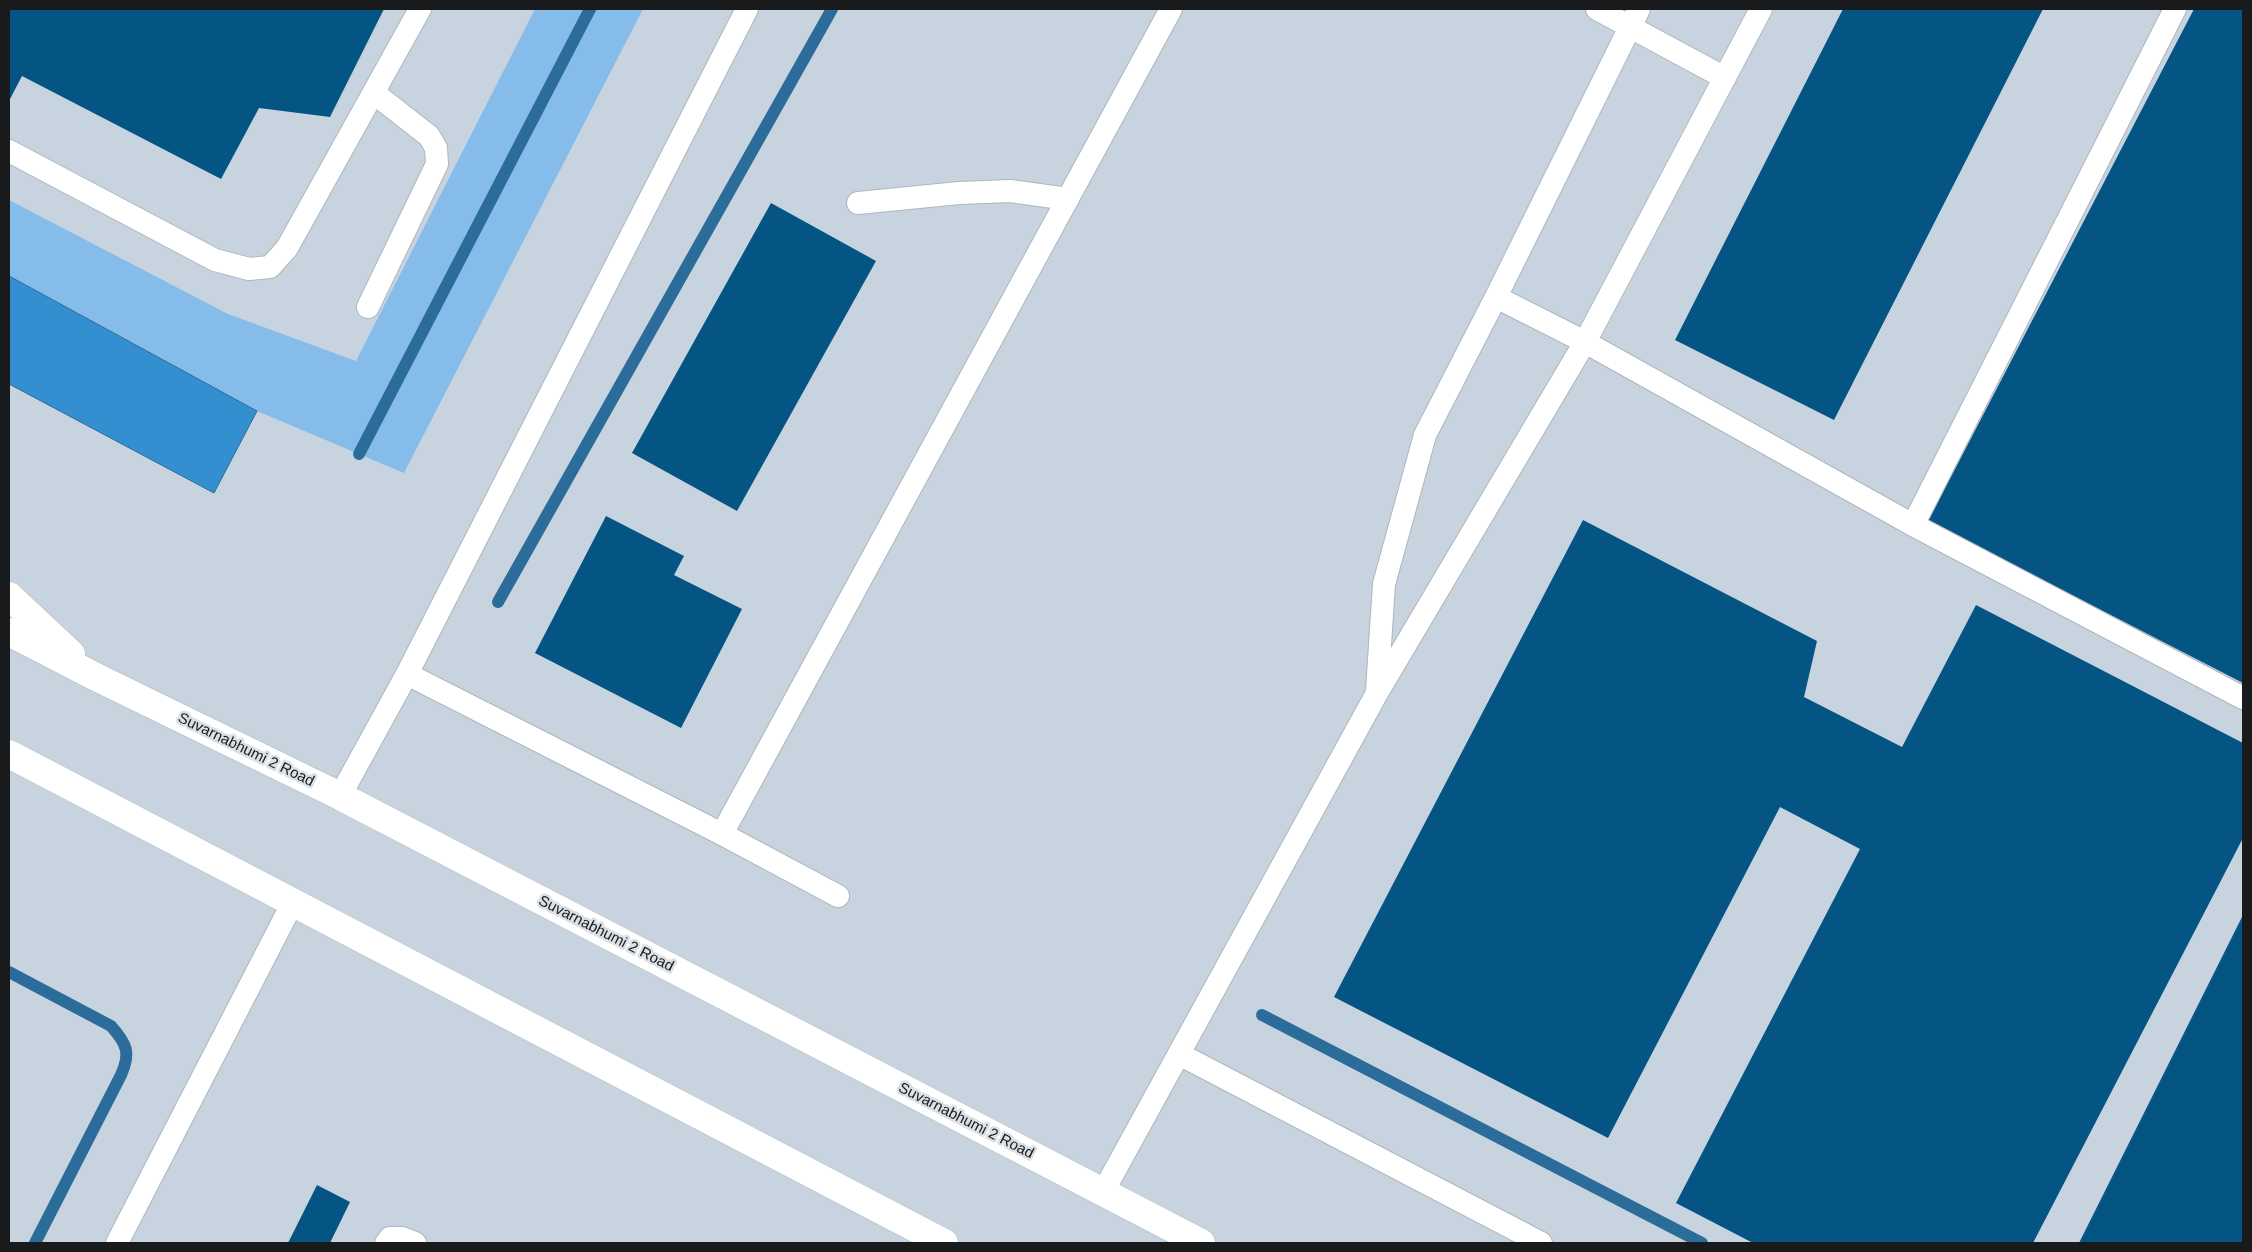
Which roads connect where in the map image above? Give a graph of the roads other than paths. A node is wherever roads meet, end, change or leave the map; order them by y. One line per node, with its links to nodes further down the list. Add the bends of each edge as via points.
1 (420, 9): 9 (lane)
2 (746, 9): 19 (lane)
3 (1171, 9): 11 (lane)
4 (1597, 9): 7 (lane)
5 (1761, 9): 8 (lane)
6 (2175, 9): 16 (lane)
7 (1635, 18): 8 (lane); 13 (lane)
8 (1725, 78): 15 (lane)
9 (374, 93): 10 (lane, via 287,248 270,266 249,269 215,260); 14 (lane, via 429,136 436,148 437,164)
10 (9, 151)
11 (1068, 199): 12 (lane, via 1010,191); 25 (lane)
12 (858, 203)
13 (1496, 297): 15 (lane); 21 (lane, via 1424,434 1384,584)
14 (368, 307)
15 (1585, 342): 16 (lane); 21 (lane)
16 (1913, 525): 22 (lane)
17 (9, 596): 20 (street)
18 (9, 632): 20 (street, Suvarnabhumi 2 Road)
19 (407, 674): 24 (lane); 25 (lane)
20 (96, 677): 24 (street, Suvarnabhumi 2 Road)
21 (1377, 693): 28 (lane)
22 (2243, 698)
23 (10, 755): 27 (street)
24 (340, 796): 29 (street, Suvarnabhumi 2 Road)
25 (722, 834): 26 (lane)
26 (838, 896)
27 (292, 904): 30 (lane); 33 (street)
28 (1179, 1054): 29 (lane); 35 (lane)
29 (1103, 1192): 34 (street, Suvarnabhumi 2 Road)
30 (117, 1243)
31 (386, 1243): 32 (lane, via 390,1238 402,1238)
32 (415, 1243)
33 (944, 1243)
34 (1201, 1243)
35 (1541, 1243)

